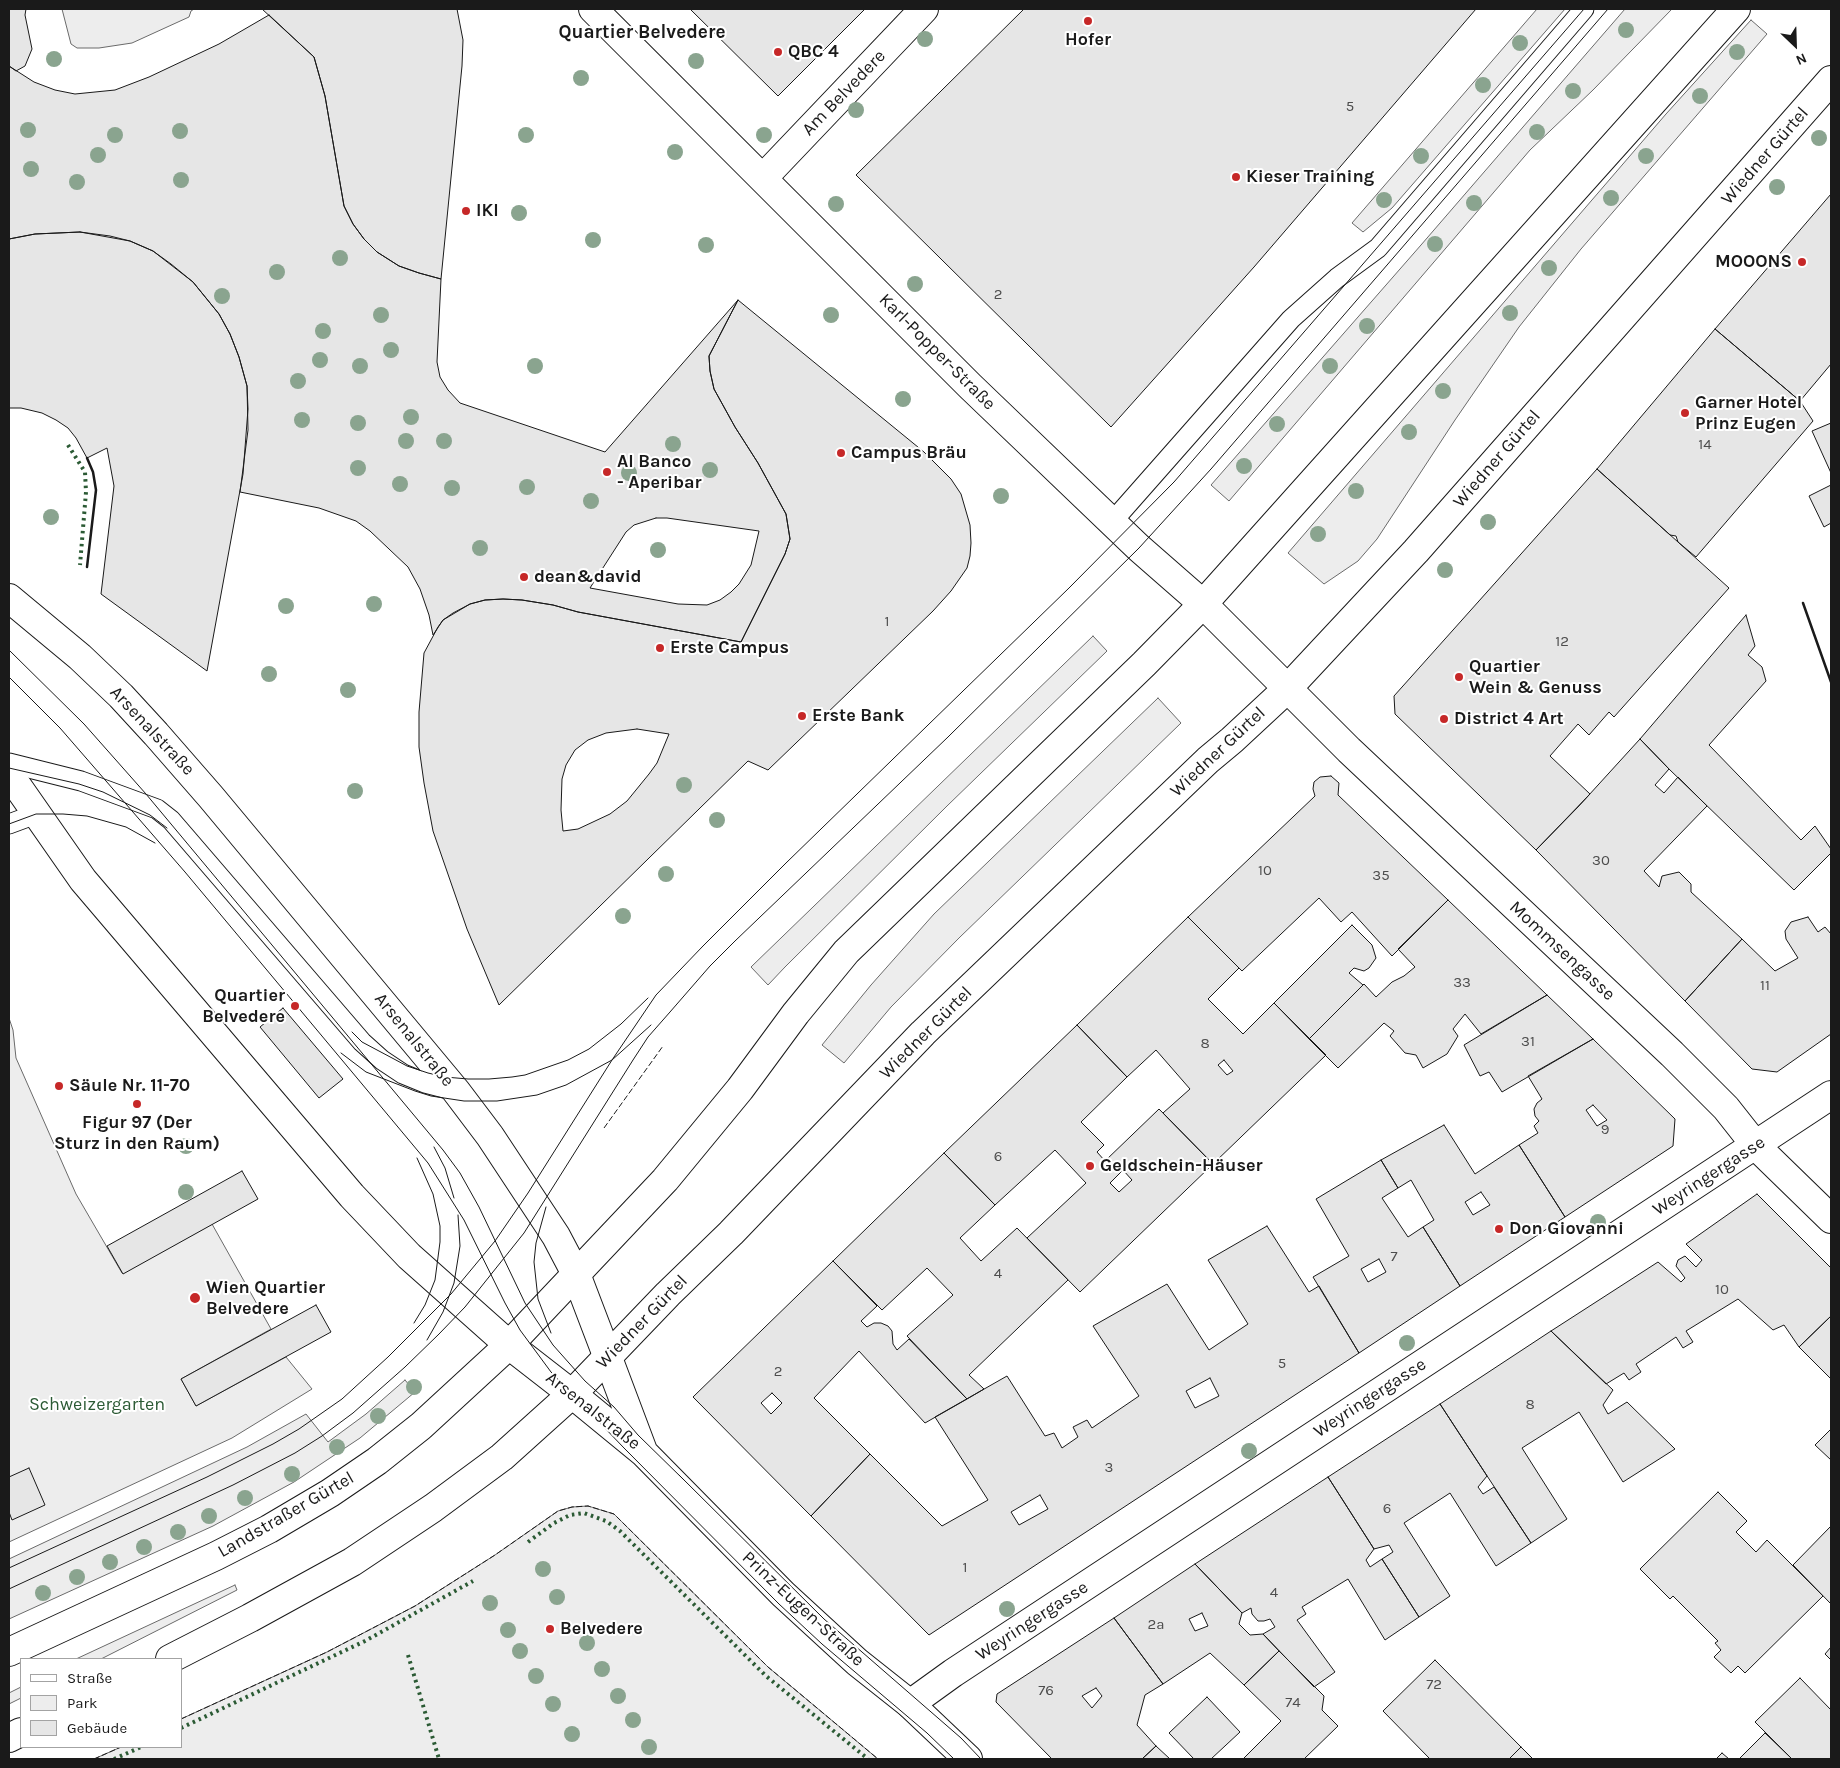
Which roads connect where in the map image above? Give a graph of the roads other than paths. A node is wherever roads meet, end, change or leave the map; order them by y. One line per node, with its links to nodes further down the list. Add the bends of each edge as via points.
1 (593, 9): 6 (main road, Karl-Popper-Straße)
2 (924, 9): 6 (main road, Am Belvedere)
3 (1584, 9): 7 (lane, via 1378,248 1290,319)
4 (1736, 9): 9 (main road)
5 (1831, 80): 10 (main road, Wiedner Gürtel, via 1416,550)
6 (763, 178): 7 (main road, Karl-Popper-Straße, via 970,386)
7 (1112, 522): 9 (main road, Karl-Popper-Straße)
8 (9, 598): 15 (main road, Arsenalstraße, via 121,696 211,797)
9 (1203, 604): 10 (main road, Karl-Popper-Straße); 19 (main road, via 846,952 665,1180)
10 (1288, 688): 17 (main road, Mommsengasse, via 1672,1054 1726,1108); 21 (main road, Wiedner Gürtel, via 1208,760 923,1033)
11 (9, 763): 15 (lane, via 81,781 157,809 171,820 362,1042 403,1074)
12 (9, 774): 13 (main road, Arsenalstraße)
13 (36, 814): 14 (lane); 20 (main road, Arsenalstraße, via 83,880 352,1196 409,1256)
14 (9, 824)
15 (456, 1091): 19 (main road, Arsenalstraße, via 556,1236)
16 (1831, 1095): 17 (main road, Weyringergasse)
17 (1756, 1146): 18 (main road, Mommsengasse); 26 (main road, Weyringergasse)
18 (1831, 1219)
19 (576, 1274): 20 (main road, Landstraßer Gürtel); 21 (main road, Arsenalstraße)
20 (508, 1345): 22 (main road, Arsenalstraße); 24 (main road, Landstraßer Gürtel, via 421,1426 330,1493 216,1556)
21 (608, 1358): 22 (main road, Wiedner Gürtel); 23 (main road, Arsenalstraße)
22 (572, 1394): 23 (main road, Arsenalstraße); 25 (main road, via 502,1457 352,1562)
23 (644, 1452): 26 (main road, Prinz-Eugen-Straße, via 783,1594 857,1662)
24 (9, 1652)
25 (172, 1658)
26 (910, 1704): 27 (main road, Prinz-Eugen-Straße)
27 (968, 1759)

